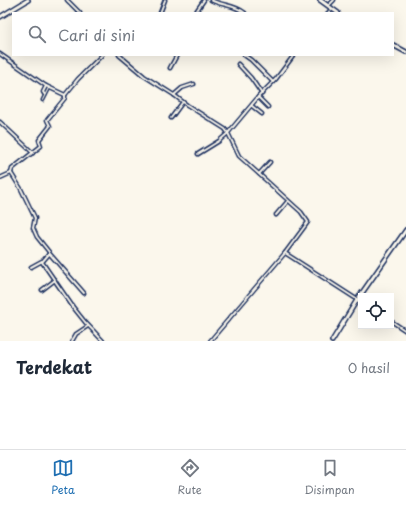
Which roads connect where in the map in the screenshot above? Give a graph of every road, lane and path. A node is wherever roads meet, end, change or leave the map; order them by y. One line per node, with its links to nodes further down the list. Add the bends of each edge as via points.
1 (28, 0): 15 (street)
2 (67, 0): 9 (street)
3 (165, 0): 10 (street)
4 (204, 0): 11 (street)
5 (211, 0): 12 (street)
6 (320, 0): 8 (street)
7 (334, 0): 8 (street)
8 (329, 7): 13 (street); 14 (street)
9 (79, 12)
10 (160, 12)
11 (196, 12)
12 (243, 12)
13 (328, 12)
14 (336, 12)
15 (0, 17)
16 (394, 46): 17 (street)
17 (406, 52)
18 (0, 54): 28 (street)
19 (101, 56): 32 (street)
20 (120, 56): 33 (street)
21 (176, 56): 25 (street)
22 (245, 56): 26 (street)
23 (293, 56): 26 (street)
24 (238, 64): 30 (street)
25 (170, 68)
26 (273, 82): 30 (street)
27 (194, 84): 33 (street, via 182,88)
28 (46, 86): 29 (street); 31 (street, via 43,92)
29 (49, 88): 31 (street); 32 (street)
30 (262, 94): 34 (street)
31 (46, 95): 35 (street)
32 (65, 95): 43 (street, via 47,120 50,126 39,138 41,146)
33 (174, 96): 36 (street)
34 (258, 97): 37 (street); 38 (street)
35 (43, 100)
36 (182, 103): 40 (street); 42 (street)
37 (252, 106): 39 (street); 42 (street)
38 (268, 107)
39 (262, 114)
40 (171, 118)
41 (0, 122): 43 (street)
42 (228, 133): 44 (street); 47 (street, via 239,156)
43 (33, 153): 46 (street, via 12,169)
44 (198, 154)
45 (270, 162): 47 (street)
46 (11, 173): 48 (street); 52 (street, via 35,218 33,228 37,238)
47 (259, 174): 49 (street)
48 (0, 178)
49 (288, 200): 50 (street); 53 (street, via 308,222)
50 (276, 215)
51 (406, 230): 59 (street)
52 (49, 253): 54 (street); 58 (street)
53 (284, 253): 59 (street); 65 (street)
54 (42, 261): 55 (street); 56 (street)
55 (31, 267)
56 (56, 280): 57 (street); 61 (street)
57 (42, 290)
58 (84, 293)
59 (357, 300): 66 (street)
60 (394, 323): 62 (street)
61 (88, 326): 63 (street, via 76,334); 64 (street)
62 (406, 331)
63 (72, 341)
64 (103, 341)
65 (210, 341)
66 (332, 341)

